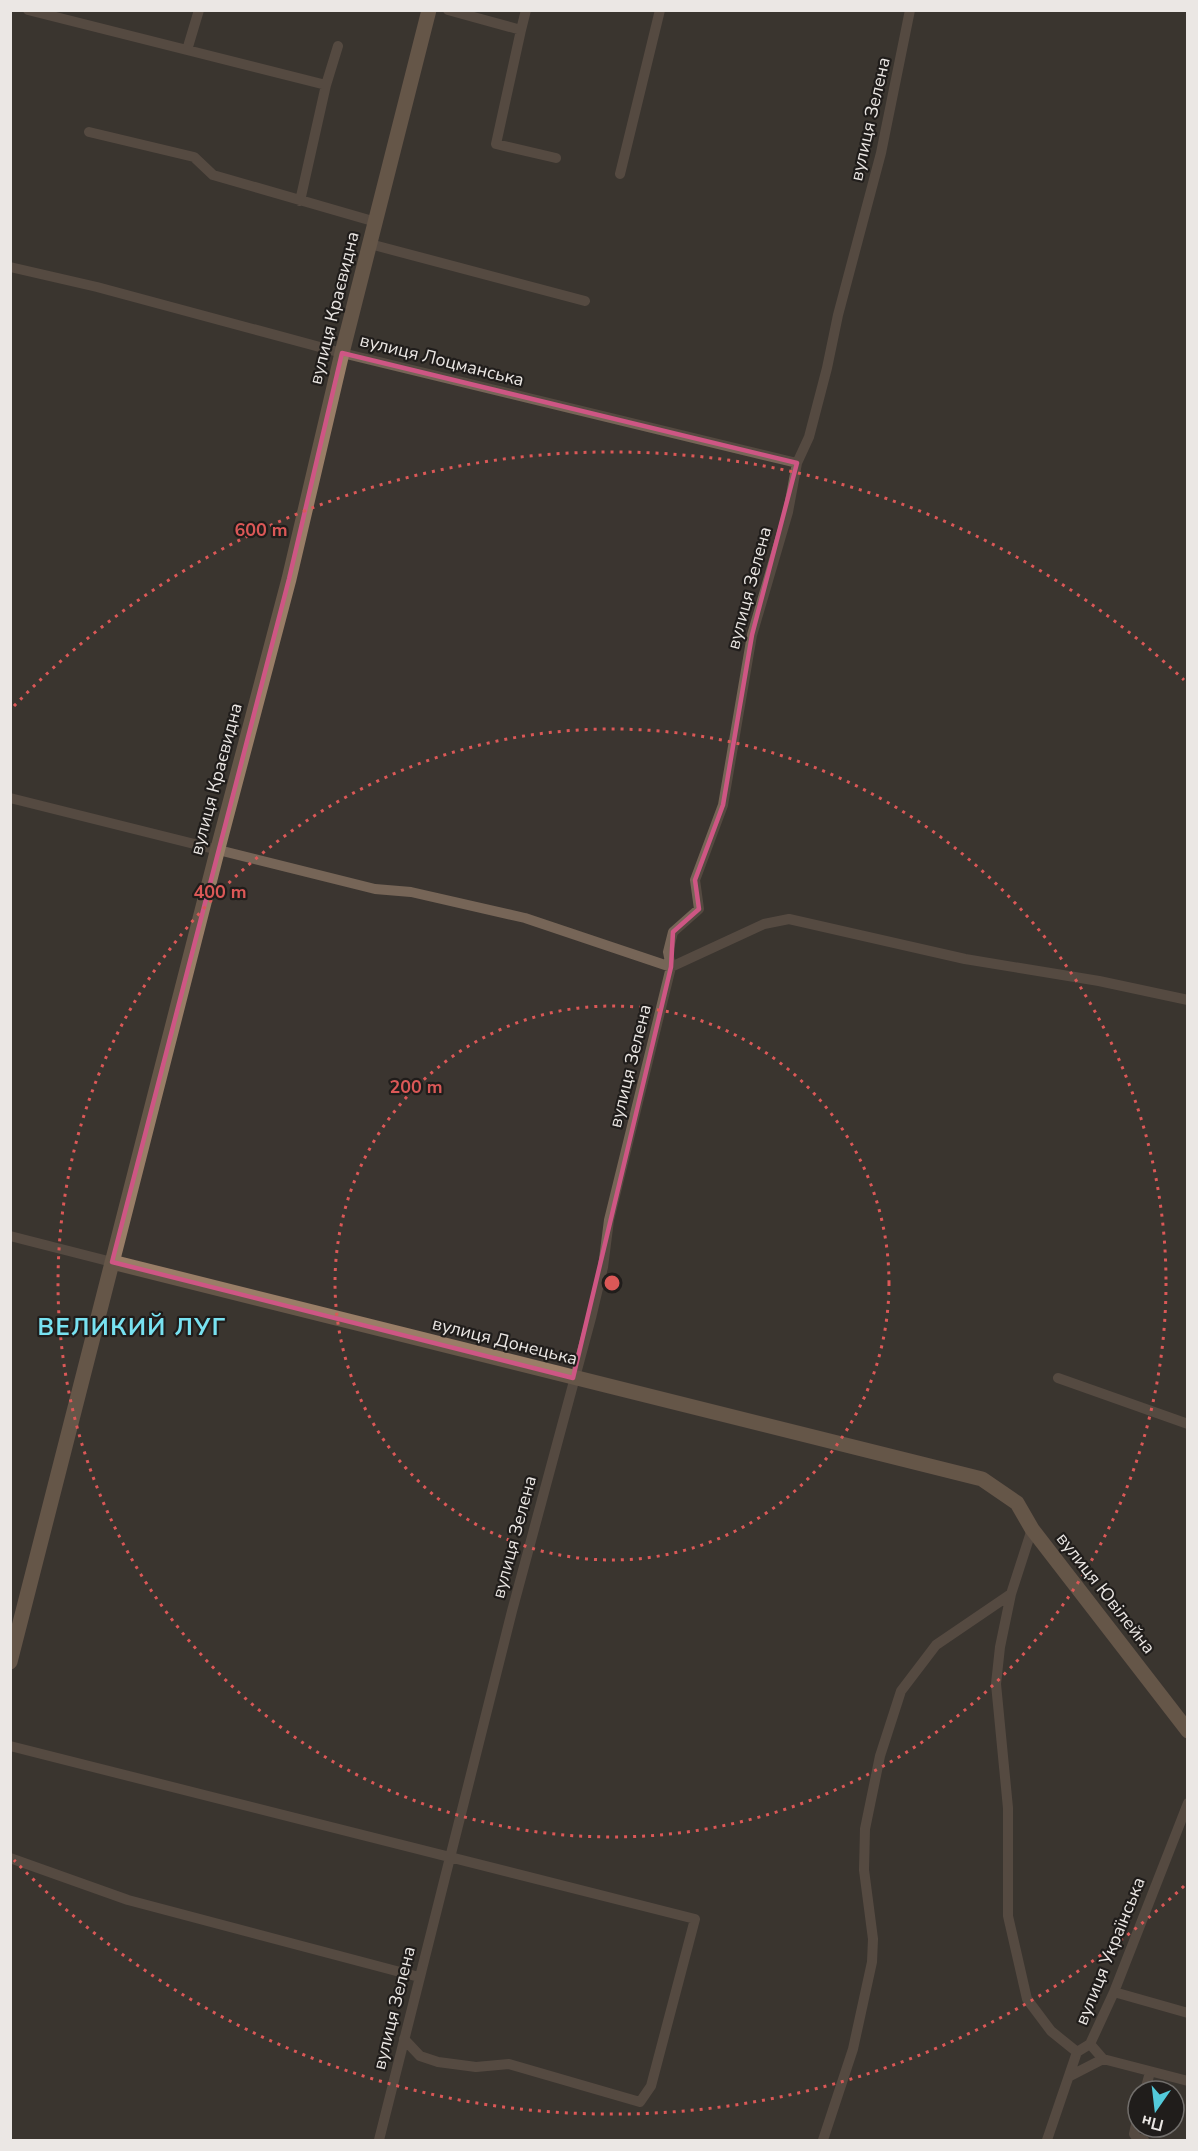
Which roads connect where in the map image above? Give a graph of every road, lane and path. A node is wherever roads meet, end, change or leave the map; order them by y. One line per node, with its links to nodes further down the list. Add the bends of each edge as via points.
1 (28, 10): 10 (street)
2 (199, 10): 10 (street)
3 (429, 10): 16 (street, вулиця Краєвидна)
4 (448, 10): 8 (street)
5 (526, 10): 8 (street)
6 (660, 10): 14 (street)
7 (910, 10): 21 (street, вулиця Зелена, via 878,164 809,437)
8 (521, 30): 13 (street, via 496,144)
9 (338, 46): 11 (street)
10 (188, 50): 11 (street)
11 (326, 85): 15 (street)
12 (89, 132): 15 (street, via 194,157 213,175)
13 (556, 158)
14 (620, 174)
15 (300, 201): 16 (street)
16 (376, 222): 17 (street, вулиця Краєвидна)
17 (370, 244): 19 (street); 20 (street, вулиця Краєвидна)
18 (10, 267): 20 (street, вулиця Лоцманська)
19 (585, 301)
20 (342, 353): 21 (street, вулиця Лоцманська); 23 (street, вулиця Краєвидна, via 289,579)
21 (797, 463): 24 (street, вулиця Зелена, via 788,512 752,635 723,805 695,880 699,909 673,932)
22 (10, 798): 23 (street)
23 (218, 848): 24 (street, via 369,888 411,892 535,920); 27 (street, вулиця Краєвидна)
24 (671, 967): 25 (street, via 764,924 789,919 965,959); 28 (street, вулиця Зелена, via 609,1220 591,1318)
25 (1188, 1000)
26 (10, 1236): 27 (street, вулиця Донецька)
27 (112, 1262): 28 (street, вулиця Донецька); 34 (street, вулиця Краєвидна)
28 (573, 1378): 31 (street, вулиця Донецька); 38 (street, вулиця Зелена)
29 (1058, 1378): 30 (street)
30 (1188, 1424)
31 (990, 1483): 32 (street, вулиця Ювілейна, via 1017,1503)
32 (1032, 1529): 33 (street); 35 (street, вулиця Ювілейна)
33 (1011, 1594): 45 (street, via 996,1684 1008,1809 1008,1916 1028,1999 1051,2031); 52 (street, via 936,1645 901,1691 880,1756 865,1829 864,1870 872,1962 853,2049)
34 (10, 1662)
35 (1188, 1731)
36 (10, 1746): 38 (street)
37 (1188, 1803): 41 (street, вулиця Українська)
38 (450, 1857): 40 (street, вулиця Зелена); 43 (street, via 695,1919 651,2086 640,2102 509,2064 463,2067 438,2062 420,2056)
39 (10, 1858): 40 (street, via 128,1899)
40 (419, 1977): 43 (street, вулиця Зелена)
41 (1114, 1992): 42 (street); 44 (street, вулиця Українська)
42 (1188, 2013)
43 (404, 2039): 51 (street, вулиця Зелена)
44 (1090, 2044): 45 (street, вулиця Українська); 46 (street)
45 (1077, 2052): 48 (street)
46 (1103, 2059): 47 (street); 48 (street)
47 (1150, 2072): 49 (street); 50 (street)
48 (1070, 2076): 53 (street)
49 (1148, 2079)
50 (1188, 2081)
51 (379, 2140)
52 (823, 2140)
53 (1047, 2140)

